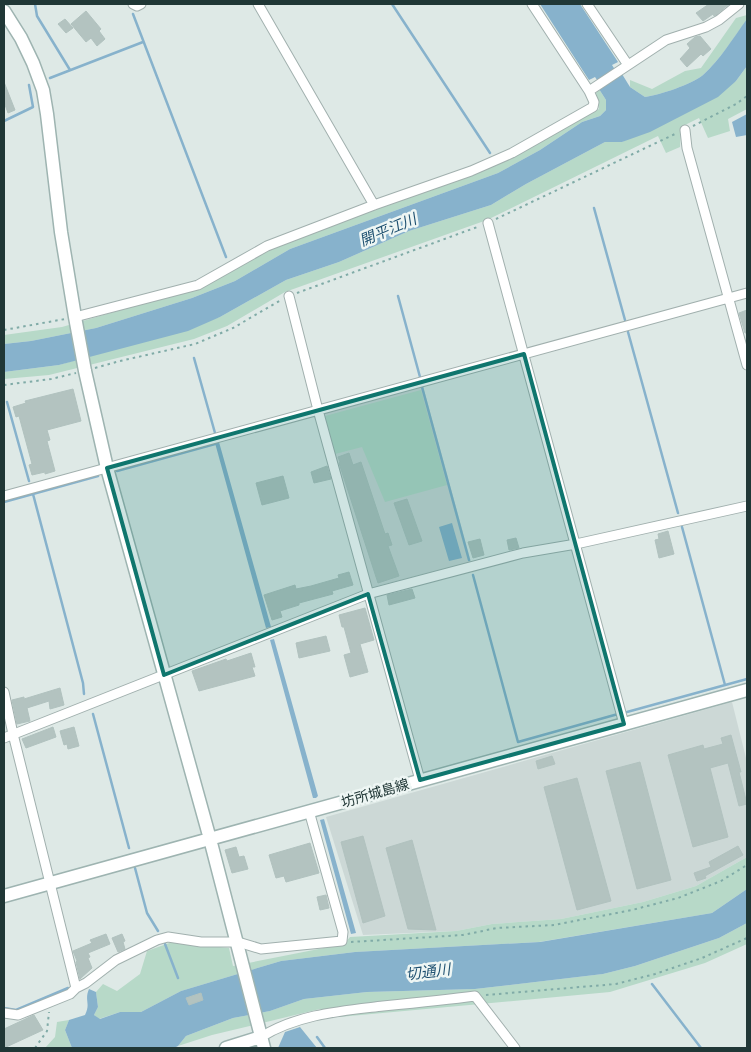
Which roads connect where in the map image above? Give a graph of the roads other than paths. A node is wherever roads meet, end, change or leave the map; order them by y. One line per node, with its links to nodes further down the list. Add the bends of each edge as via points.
1 (133, 4): 2 (street)
2 (141, 4)
3 (258, 4): 11 (street)
4 (532, 4): 9 (street)
5 (587, 4): 8 (street)
6 (739, 4): 8 (street, via 719,20 666,40)
7 (4, 11): 16 (street, via 21,38 42,90)
8 (625, 67): 9 (street)
9 (591, 89): 11 (street, via 592,107 512,152 471,171)
10 (685, 130): 15 (street, via 686,148)
11 (374, 204): 16 (street, via 267,246 198,285)
12 (488, 223): 17 (street)
13 (747, 293): 15 (street)
14 (289, 296): 19 (street)
15 (728, 298): 17 (street); 18 (street)
16 (75, 320): 20 (street)
17 (524, 354): 19 (street); 23 (street)
18 (747, 365)
19 (318, 410): 20 (street); 24 (street)
20 (107, 468): 21 (street); 25 (street)
21 (4, 496)
22 (747, 506): 23 (street)
23 (576, 544): 24 (street, via 524,553); 28 (street)
24 (368, 594): 25 (street); 31 (street)
25 (164, 675): 29 (street); 33 (street)
26 (747, 690): 28 (street, 坊所城島線)
27 (4, 692): 29 (street)
28 (624, 724): 31 (street, 坊所城島線)
29 (13, 734): 30 (street); 34 (street)
30 (4, 738)
31 (420, 780): 32 (street, 坊所城島線)
32 (309, 811): 33 (street, 坊所城島線); 36 (street, via 343,932 342,941 261,949)
33 (210, 839): 34 (street, 坊所城島線); 36 (street)
34 (50, 883): 35 (street, 坊所城島線); 37 (street)
35 (4, 896)
36 (238, 942): 37 (street, via 201,942 168,937 157,940 116,960); 39 (street)
37 (76, 988): 38 (street, via 70,994 18,1015)
38 (4, 1013)
39 (261, 1037): 40 (street); 41 (street, via 277,1026 333,1012 476,996)
40 (226, 1048)
41 (515, 1048)

